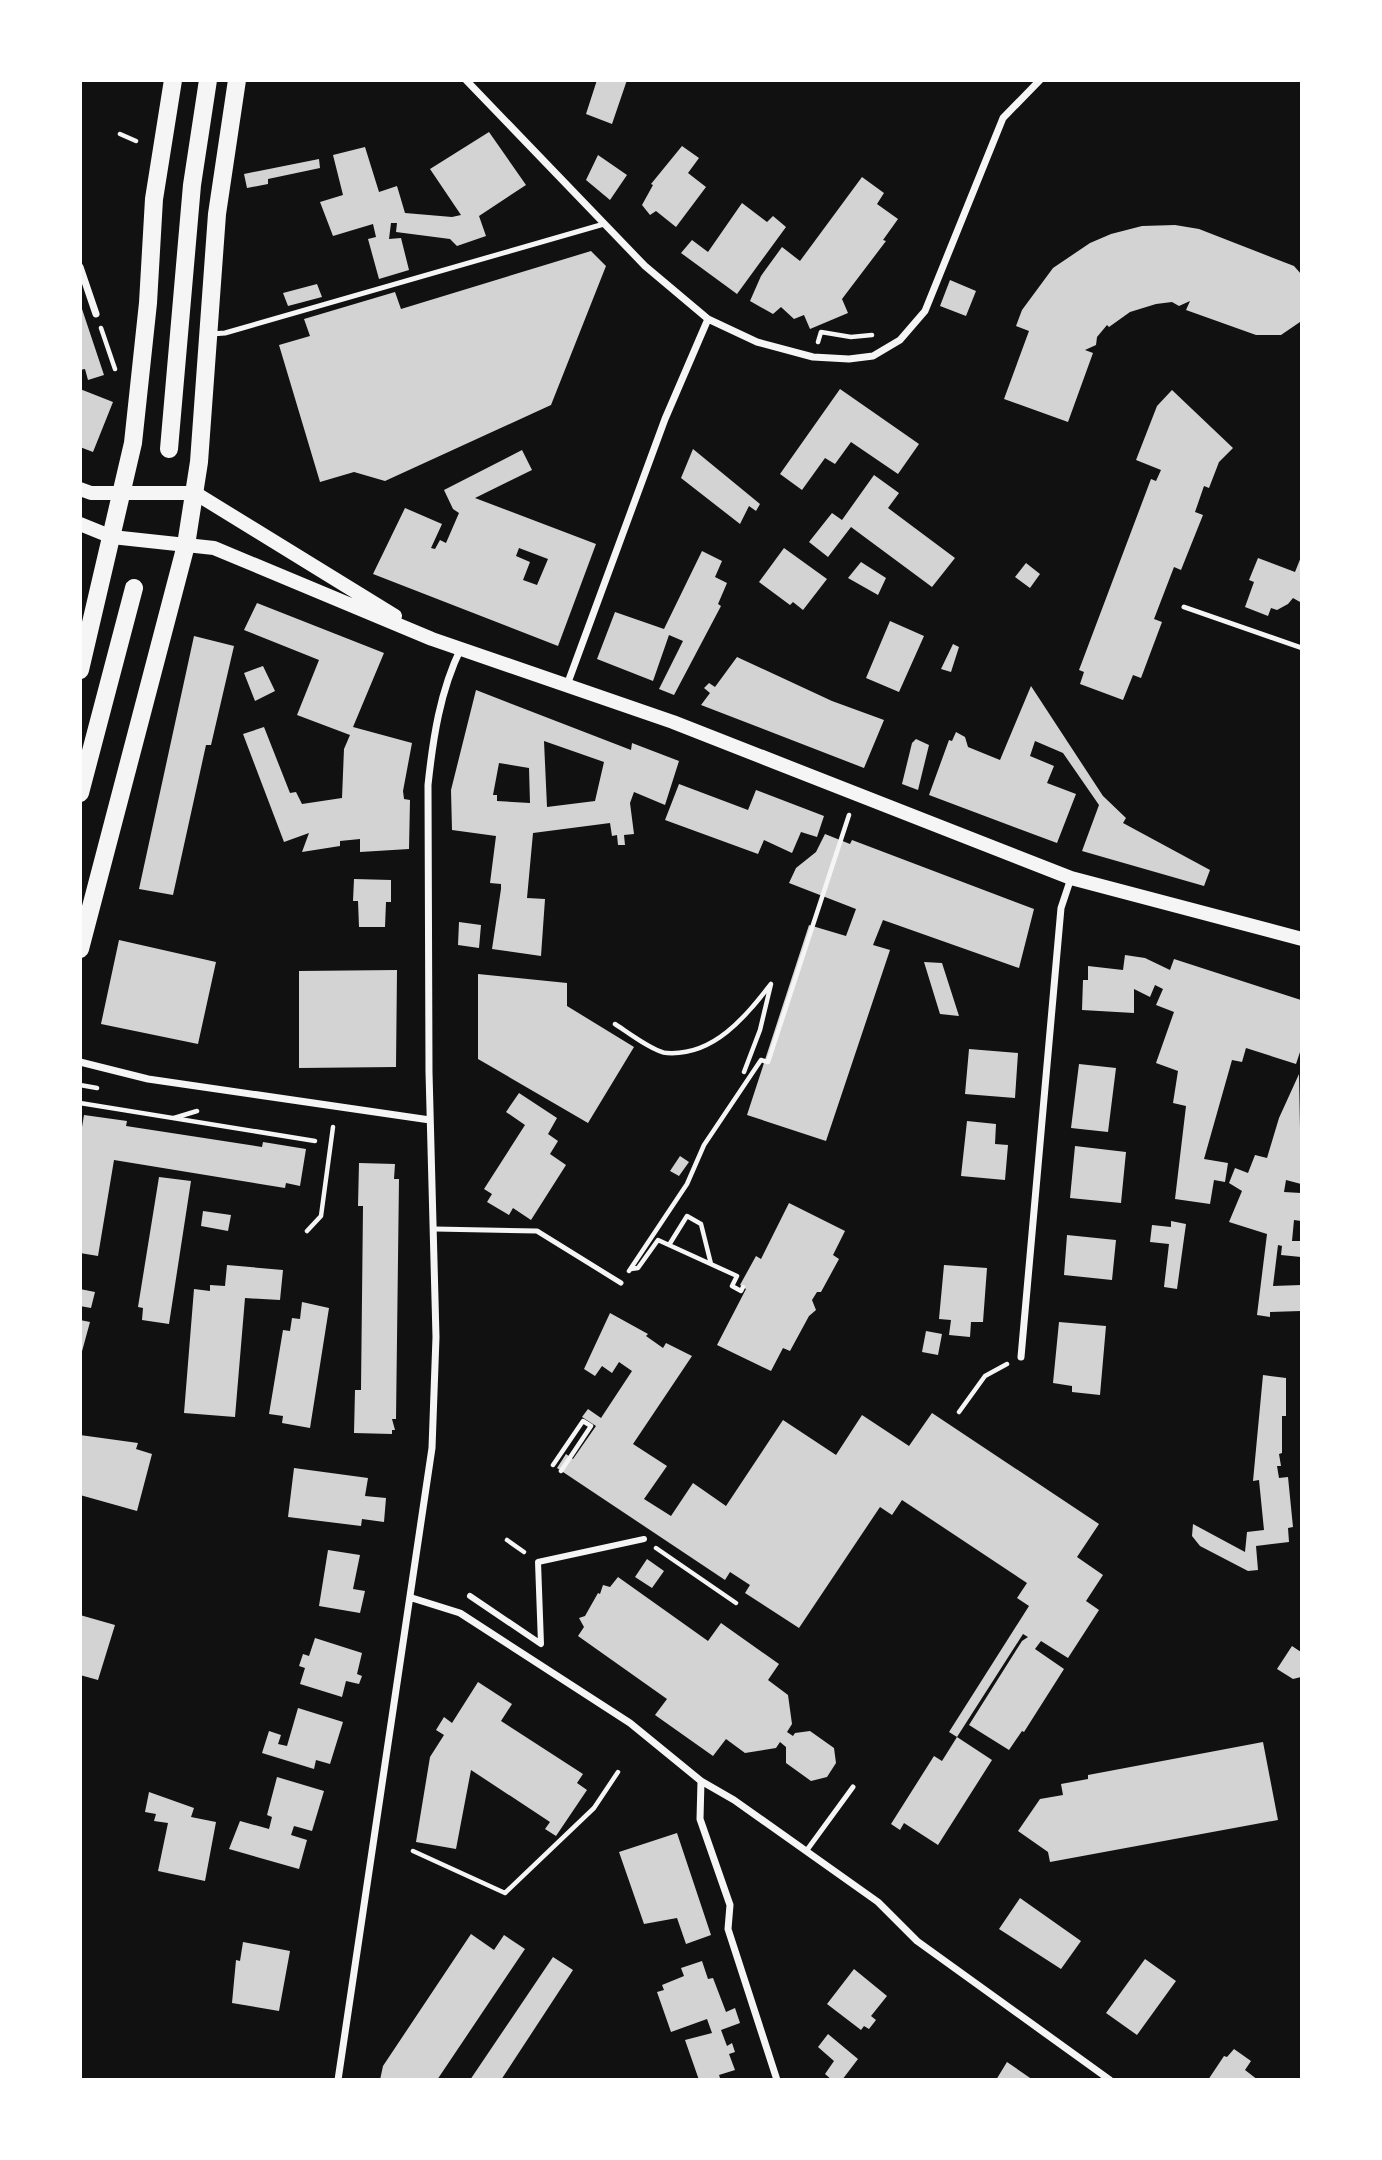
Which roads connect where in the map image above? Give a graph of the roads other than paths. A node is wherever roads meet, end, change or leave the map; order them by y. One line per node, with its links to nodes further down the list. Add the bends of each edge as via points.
1 (173, 80): 13 (main road, via 154,200 133,443)
2 (208, 80): 11 (main road, via 192,185)
3 (237, 80): 10 (main road, via 217,214)
4 (466, 80): 6 (street)
5 (1040, 80): 9 (street, via 1003,118 925,311 909,333 873,356 813,357 757,342)
6 (604, 224): 9 (street); 10 (lane)
7 (80, 267): 8 (street)
8 (96, 314)
9 (708, 319): 24 (street, via 665,419)
10 (208, 335): 14 (main road)
11 (169, 449)
12 (86, 491): 13 (main road)
13 (122, 493): 14 (main road); 16 (main road)
14 (195, 494): 17 (main road); 20 (main road)
15 (80, 524): 16 (main road)
16 (112, 537): 17 (main road); 23 (main road)
17 (186, 545): 20 (main road, via 214,548); 28 (main road)
18 (134, 588): 25 (main road)
19 (1184, 607): 21 (lane)
20 (432, 639): 22 (main road)
21 (1301, 648)
22 (461, 649): 24 (main road); 30 (street, via 445,687 428,785)
23 (80, 670)
24 (567, 685): 26 (main road)
25 (80, 793)
26 (1072, 878): 27 (main road); 33 (street, via 1061,908)
27 (1301, 939)
28 (80, 949)
29 (80, 1062): 30 (street, via 148,1079)
30 (430, 1120): 31 (street)
31 (435, 1229): 32 (lane, via 537,1231); 36 (street, via 433,1429)
32 (621, 1283)
33 (1021, 1357)
34 (644, 1539): 35 (street, via 538,1562 541,1644)
35 (470, 1595)
36 (412, 1598): 37 (street, via 460,1613 631,1723); 40 (street)
37 (701, 1781): 39 (street); 41 (street, via 700,1819 730,1905 727,1929)
38 (853, 1787): 39 (lane)
39 (807, 1850): 42 (street, via 878,1902 917,1941)
40 (338, 2080)
41 (777, 2080)
42 (1111, 2080)

